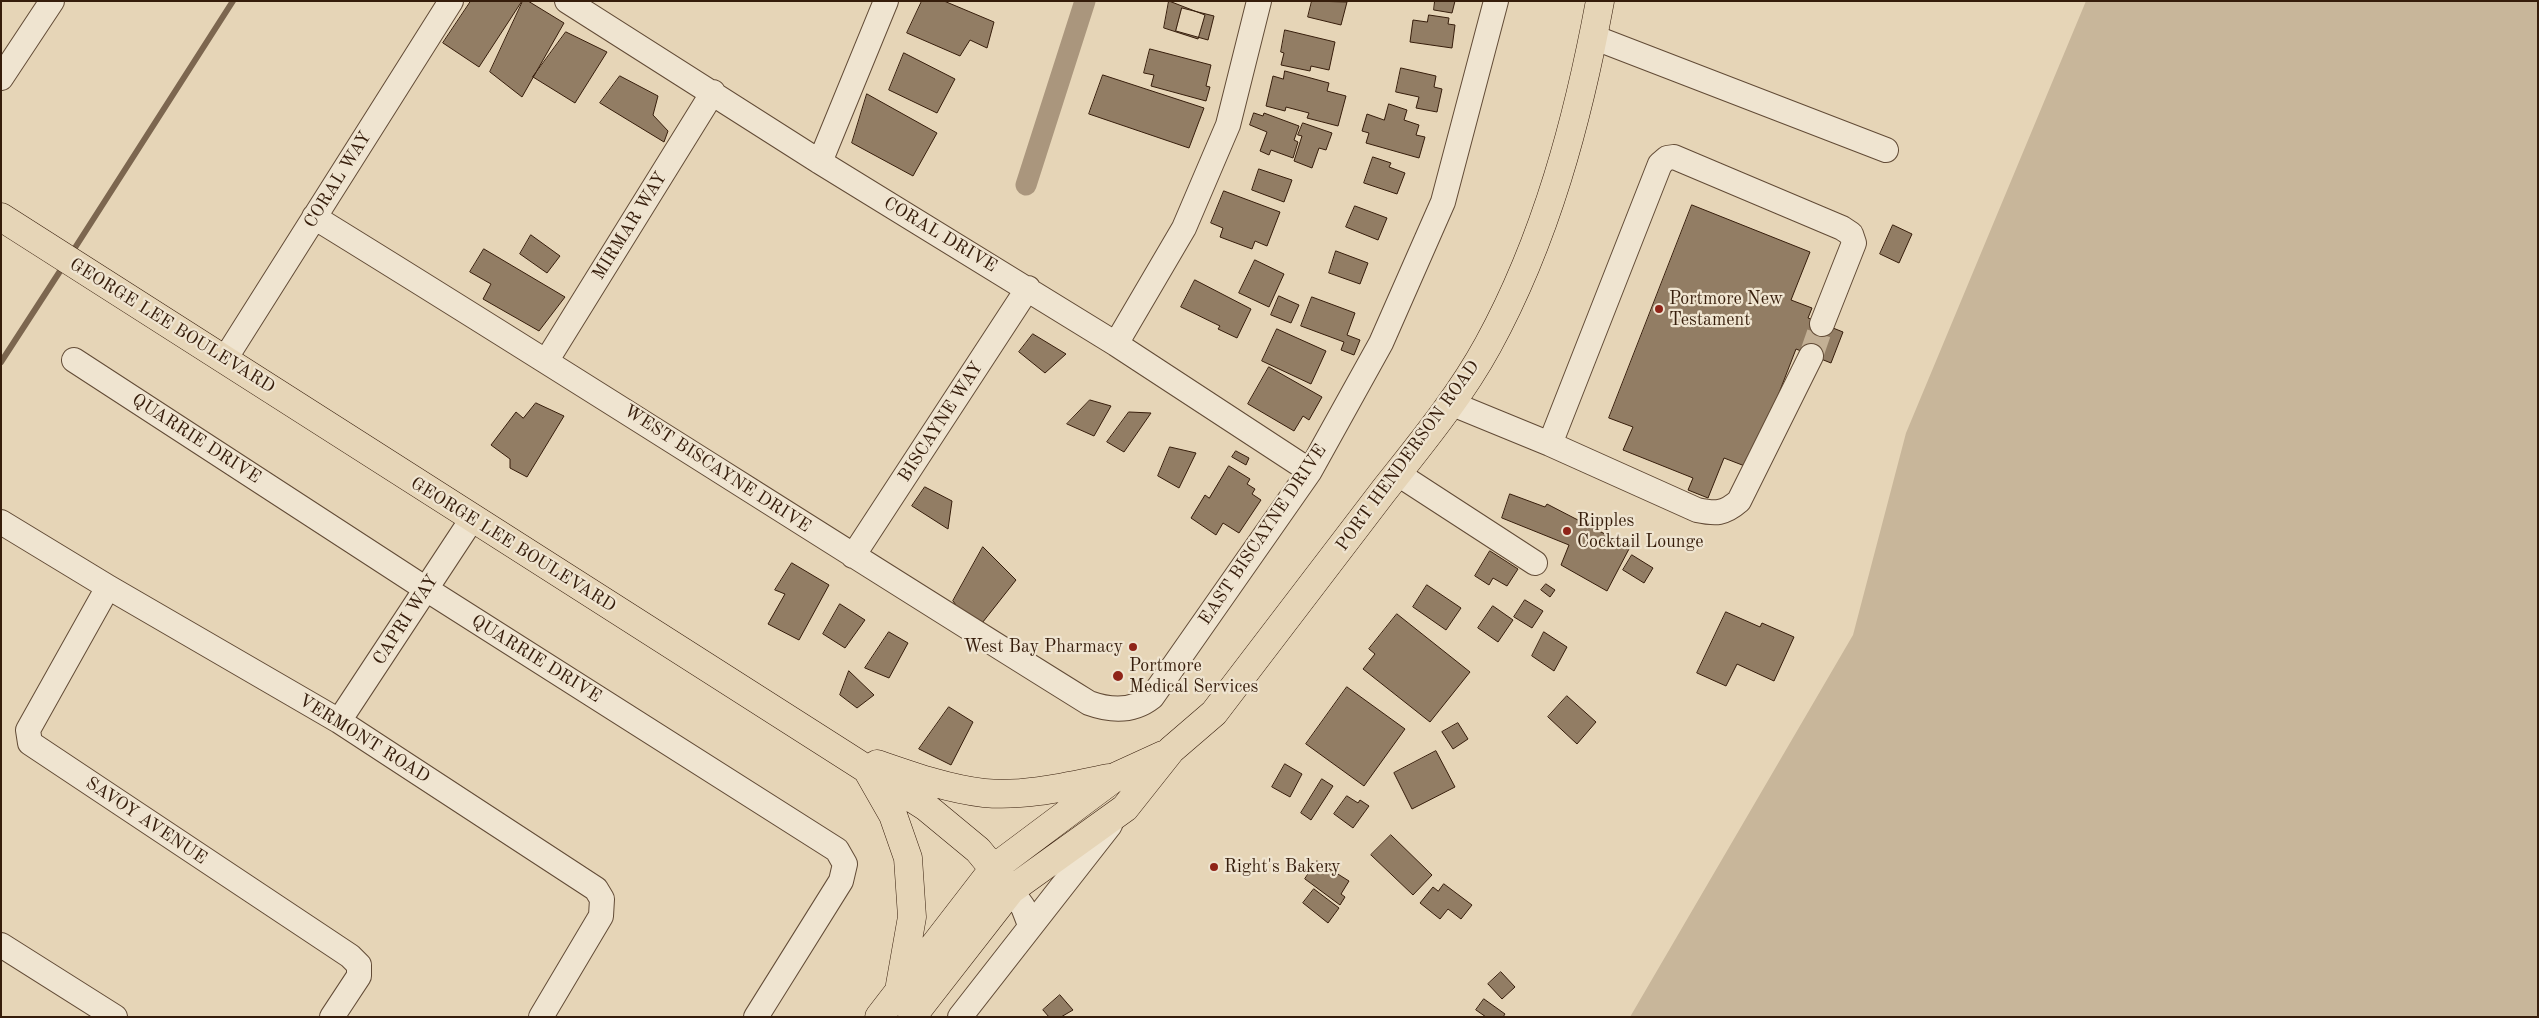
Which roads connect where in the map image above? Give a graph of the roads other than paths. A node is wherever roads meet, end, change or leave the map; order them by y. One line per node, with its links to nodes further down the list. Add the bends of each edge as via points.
1 (52, 1): 9 (street)
2 (451, 1): 14 (street, CORAL WAY)
3 (567, 1): 10 (street, CORAL DRIVE)
4 (886, 1): 12 (street)
5 (1260, 1): 17 (street, via 1224,133 1184,228)
6 (1496, 1): 24 (street, EAST BISCAYNE DRIVE, via 1443,202 1381,343)
7 (1600, 1): 8 (main road, PORT HENDERSON ROAD)
8 (1593, 38): 11 (street); 22 (main road, PORT HENDERSON ROAD, via 1567,146 1541,226 1512,298 1487,347)
9 (1, 78)
10 (713, 92): 12 (street, CORAL DRIVE); 21 (street, MIRMAR WAY)
11 (1886, 150)
12 (820, 162): 15 (street, CORAL DRIVE)
13 (1, 217): 19 (main road, GEORGE LEE BOULEVARD)
14 (314, 217): 19 (street, CORAL WAY); 21 (street, WEST BISCAYNE DRIVE)
15 (1028, 288): 17 (street, CORAL DRIVE); 28 (street, BISCAYNE WAY)
16 (1822, 324): 23 (street, via 1854,244 1851,234 1674,157 1667,158 1656,173)
17 (1116, 344): 24 (street, CORAL DRIVE)
18 (1811, 356): 23 (street, via 1738,501 1727,511 1716,514 1697,510)
19 (225, 359): 26 (main road, GEORGE LEE BOULEVARD)
20 (74, 360): 31 (street, QUARRIE DRIVE)
21 (547, 360): 28 (street, WEST BISCAYNE DRIVE)
22 (1450, 403): 23 (street); 25 (main road, PORT HENDERSON ROAD)
23 (1550, 444)
24 (1310, 471): 32 (street, EAST BISCAYNE DRIVE, via 1152,697 1143,704)
25 (1398, 474): 29 (street); 34 (main road, PORT HENDERSON ROAD, via 1214,713)
26 (472, 519): 31 (street, CAPRI WAY); 35 (main road, GEORGE LEE BOULEVARD)
27 (1, 522): 30 (street, VERMONT ROAD)
28 (853, 556): 32 (street, WEST BISCAYNE DRIVE, via 1089,703 1106,710)
29 (1535, 563)
30 (108, 587): 33 (street, VERMONT ROAD); 45 (street, SAVOY AVENUE, via 28,730 30,743 350,956 359,965 359,976)
31 (426, 590): 33 (street, CAPRI WAY); 47 (street, QUARRIE DRIVE, via 837,850 845,864 841,881)
32 (1124, 709)
33 (339, 721): 46 (street, VERMONT ROAD, via 596,889 602,899 601,916)
34 (1171, 750): 37 (main road, PORT HENDERSON ROAD); 38 (main road, PORT HENDERSON ROAD)
35 (842, 753): 36 (main road, GEORGE LEE BOULEVARD); 37 (main road, via 949,786 985,793 1063,787)
36 (866, 768): 39 (main road, GEORGE LEE BOULEVARD, via 926,807 978,850); 43 (main road, via 893,815 908,858 912,917)
37 (1117, 776): 39 (main road, PORT HENDERSON ROAD)
38 (1125, 808): 40 (main road, PORT HENDERSON ROAD); 41 (street)
39 (994, 868): 40 (main road, GEORGE LEE BOULEVARD); 43 (main road, PORT HENDERSON ROAD)
40 (1011, 890): 41 (street); 49 (main road, PORT HENDERSON ROAD)
41 (1030, 925): 50 (street)
42 (1, 945): 44 (street)
43 (899, 989): 48 (main road, PORT HENDERSON ROAD)
44 (115, 1017)
45 (332, 1017)
46 (541, 1017)
47 (756, 1017)
48 (879, 1017)
49 (912, 1017)
50 (960, 1017)

